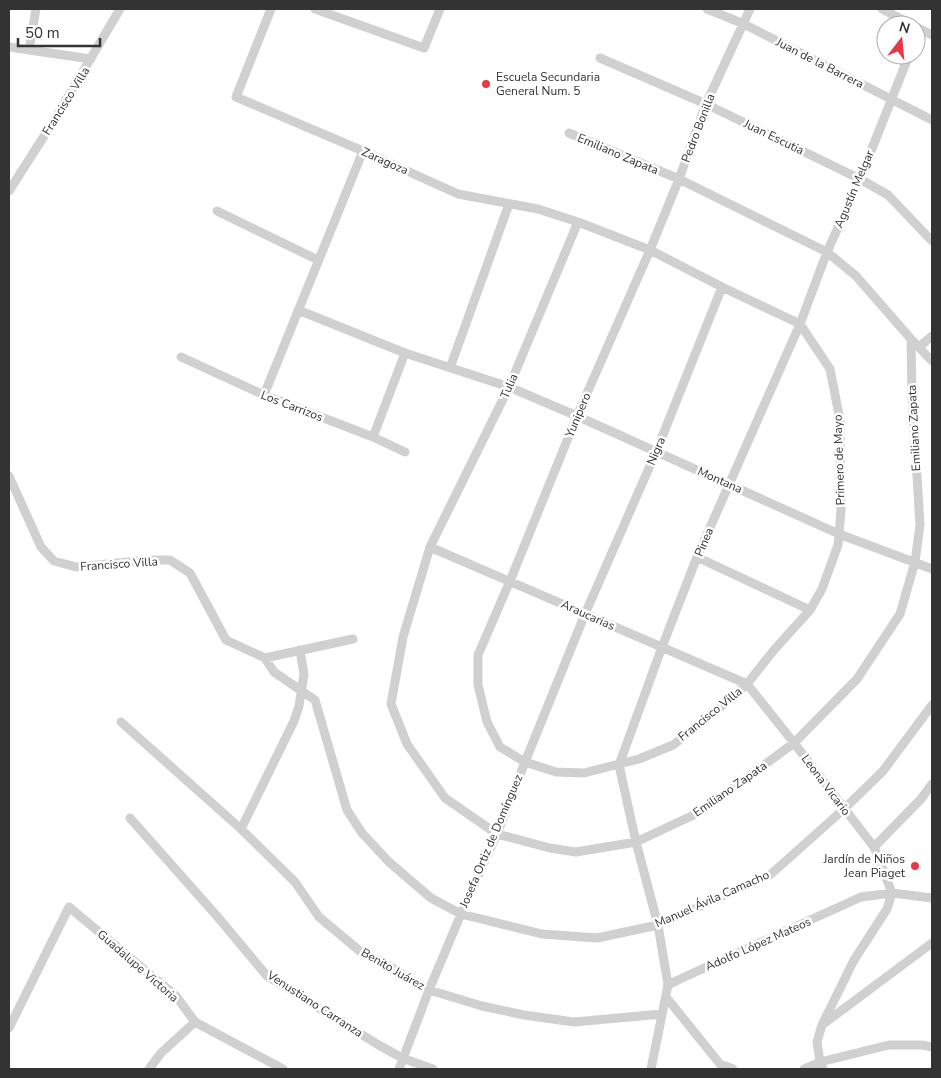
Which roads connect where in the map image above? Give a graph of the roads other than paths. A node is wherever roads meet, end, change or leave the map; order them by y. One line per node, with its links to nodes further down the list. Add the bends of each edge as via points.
1 (36, 9): 10 (street)
2 (120, 9): 12 (street, Francisco Villa)
3 (271, 9): 18 (street, Zaragoza, via 236,97)
4 (315, 9): 5 (street, via 424,48)
5 (440, 9)
6 (707, 9): 8 (street, Juan de la Barrera)
7 (750, 9): 8 (street, Pedro Bonilla)
8 (744, 24): 14 (street, Juan de la Barrera); 15 (street, Pedro Bonilla)
9 (9, 47): 10 (street)
10 (29, 50): 12 (street)
11 (600, 58): 15 (street, Juan Escutia)
12 (91, 59): 19 (street, Francisco Villa, via 53,122)
13 (905, 65): 14 (street, Agustín Melgar)
14 (890, 99): 16 (street, Juan de la Barrera); 20 (street, Agustín Melgar)
15 (706, 104): 20 (street, Juan Escutia); 21 (street, Pedro Bonilla)
16 (932, 120)
17 (569, 133): 21 (street, Emiliano Zapata)
18 (363, 151): 23 (street, Zaragoza, via 458,194); 29 (street)
19 (13, 177): 22 (street, Francisco Villa)
20 (860, 179): 26 (street, Juan Escutia, via 888,195); 28 (street, Agustín Melgar)
21 (679, 180): 27 (street, Pedro Bonilla); 28 (street, Emiliano Zapata)
22 (9, 191)
23 (509, 204): 25 (street, Zaragoza); 39 (street)
24 (218, 212): 29 (street)
25 (578, 222): 27 (street); 40 (street, Tulia)
26 (932, 241)
27 (650, 250): 30 (street); 42 (street, Yunipero)
28 (827, 252): 32 (street, Agustín Melgar); 34 (street, Emiliano Zapata, via 856,276)
29 (318, 260): 31 (street)
30 (722, 286): 32 (street); 45 (street, Nigra)
31 (298, 310): 36 (street, Montana); 41 (street)
32 (800, 324): 47 (street, Pinea); 48 (street, Primero de Mayo, via 830,369 840,420)
33 (932, 336): 35 (street)
34 (911, 339): 35 (street, Emiliano Zapata); 51 (street, Emiliano Zapata, via 920,525)
35 (919, 347): 38 (street, Emiliano Zapata)
36 (406, 354): 39 (street, Montana); 43 (street)
37 (181, 357): 41 (street, Los Carrizos)
38 (932, 361)
39 (450, 368): 40 (street, Montana)
40 (509, 388): 42 (street, Montana); 49 (street, Tulia)
41 (264, 395): 43 (street, Los Carrizos)
42 (577, 416): 45 (street, Montana); 53 (street, Yunipero)
43 (373, 437): 44 (street, Los Carrizos)
44 (405, 452)
45 (656, 452): 47 (street, Montana); 55 (street, Nigra)
46 (9, 476): 59 (street, Francisco Villa, via 41,547 54,561 76,567 170,560 190,573 226,640)
47 (729, 485): 48 (street, Montana); 50 (street, Pinea)
48 (840, 534): 51 (street, Montana); 54 (street, Primero de Mayo, via 822,589)
49 (430, 547): 53 (street, Araucarias); 71 (street, Emiliano Zapata, via 403,637 391,704 407,744 445,798)
50 (698, 557): 54 (street); 57 (street, Pinea)
51 (915, 562): 52 (street, Montana); 64 (street, Emiliano Zapata, via 900,614 857,679)
52 (932, 569)
53 (510, 581): 55 (street, Araucarias); 65 (street, Francisco Villa, via 478,655 478,685 488,722 500,747)
54 (810, 610): 60 (street, Primero de Mayo)
55 (585, 614): 57 (street, Araucarias); 65 (street, Josefa Ortiz de Domínguez)
56 (353, 639): 58 (street)
57 (662, 648): 60 (street, Araucarias); 66 (street, Pinea)
58 (300, 650): 59 (street); 61 (street, via 304,674)
59 (265, 658): 61 (street, Manuel Ávila Camacho, via 274,672)
60 (746, 684): 64 (street, Leona Vicario); 66 (street, Francisco Villa, via 673,745)
61 (302, 690): 70 (street, via 294,721); 76 (street, Manuel Ávila Camacho, via 315,700 347,810 362,834 431,898)
62 (932, 706): 68 (street, Manuel Ávila Camacho, via 883,772)
63 (121, 722): 70 (street, Benito Juárez)
64 (794, 743): 68 (street, Leona Vicario); 72 (street, Emiliano Zapata, via 700,812)
65 (525, 762): 66 (street, Francisco Villa, via 556,772 584,773); 71 (street, Josefa Ortiz de Domínguez)
66 (619, 764): 72 (street)
67 (932, 784): 73 (street)
68 (844, 809): 73 (street, Leona Vicario); 77 (street, Manuel Ávila Camacho, via 770,875)
69 (130, 818): 89 (street, Venustiano Carranza, via 267,976)
70 (240, 829): 80 (street, Benito Juárez, via 295,882 320,917 361,952)
71 (497, 834): 72 (street, Emiliano Zapata, via 576,852); 76 (street, Josefa Ortiz de Domínguez)
72 (636, 842): 77 (street)
73 (874, 847): 74 (street, Leona Vicario)
74 (892, 893): 75 (street, Adolfo López Mateos); 79 (street, Adolfo López Mateos, via 861,897); 84 (street, via 887,909 854,960)
75 (932, 898)
76 (461, 914): 77 (street, Manuel Ávila Camacho, via 542,934 597,938); 80 (street, Josefa Ortiz de Domínguez)
77 (658, 925): 79 (street)
78 (932, 943): 84 (street)
79 (668, 985): 81 (street)
80 (429, 990): 82 (street, Benito Juárez, via 482,1006 574,1022); 89 (street, Josefa Ortiz de Domínguez)
81 (666, 997): 82 (street); 96 (street, via 720,1064)
82 (662, 1014): 95 (street)
83 (195, 1022): 85 (street, Guadalupe Victoria, via 176,996 69,907); 91 (street, via 161,1053); 92 (street, Guadalupe Victoria)
84 (822, 1025): 90 (street, via 816,1042)
85 (9, 1028)
86 (932, 1038): 87 (street)
87 (922, 1045): 88 (street); 90 (street, via 889,1045)
88 (932, 1047)
89 (402, 1058): 93 (street, Josefa Ortiz de Domínguez); 94 (street, Venustiano Carranza)
90 (822, 1065): 97 (street)
91 (150, 1069)
92 (283, 1069)
93 (399, 1069)
94 (433, 1069)
95 (651, 1069)
96 (733, 1069)
97 (804, 1069)

